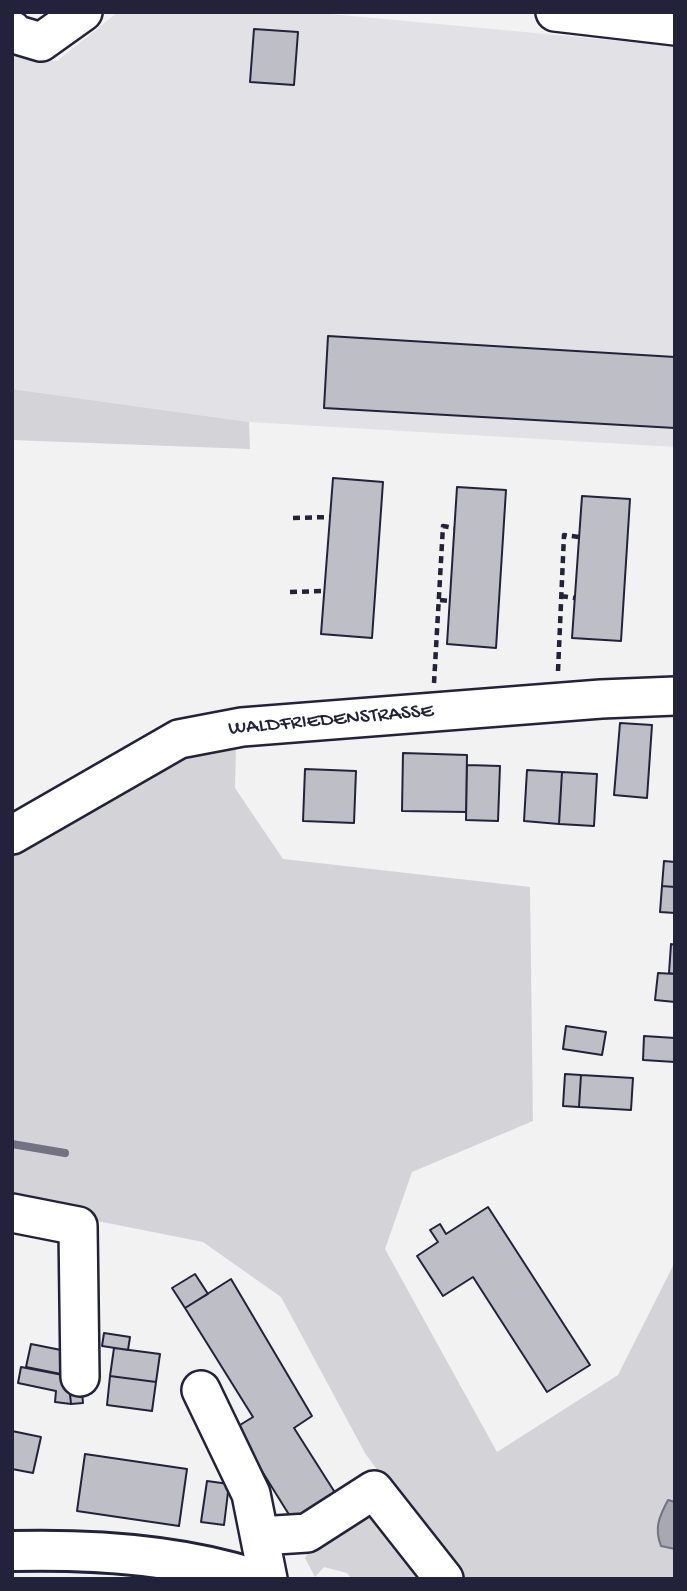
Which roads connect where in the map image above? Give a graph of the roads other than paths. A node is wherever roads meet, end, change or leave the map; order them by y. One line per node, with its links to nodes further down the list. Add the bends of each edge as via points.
1 (83, 12): 4 (street, via 41,42)
2 (555, 12): 3 (street)
3 (675, 26)
4 (12, 30)
5 (675, 696): 6 (street, WALDFRIEDENSTRASSE, via 242,727 179,739)
6 (12, 835)
7 (12, 1213): 8 (street, via 78,1226)
8 (80, 1377)
9 (201, 1390): 10 (street, via 251,1494)
10 (260, 1536): 13 (street); 14 (street, via 307,1533 374,1490)
11 (12, 1551): 12 (main road, via 186,1561)
12 (255, 1579)
13 (268, 1579)
14 (443, 1579)

